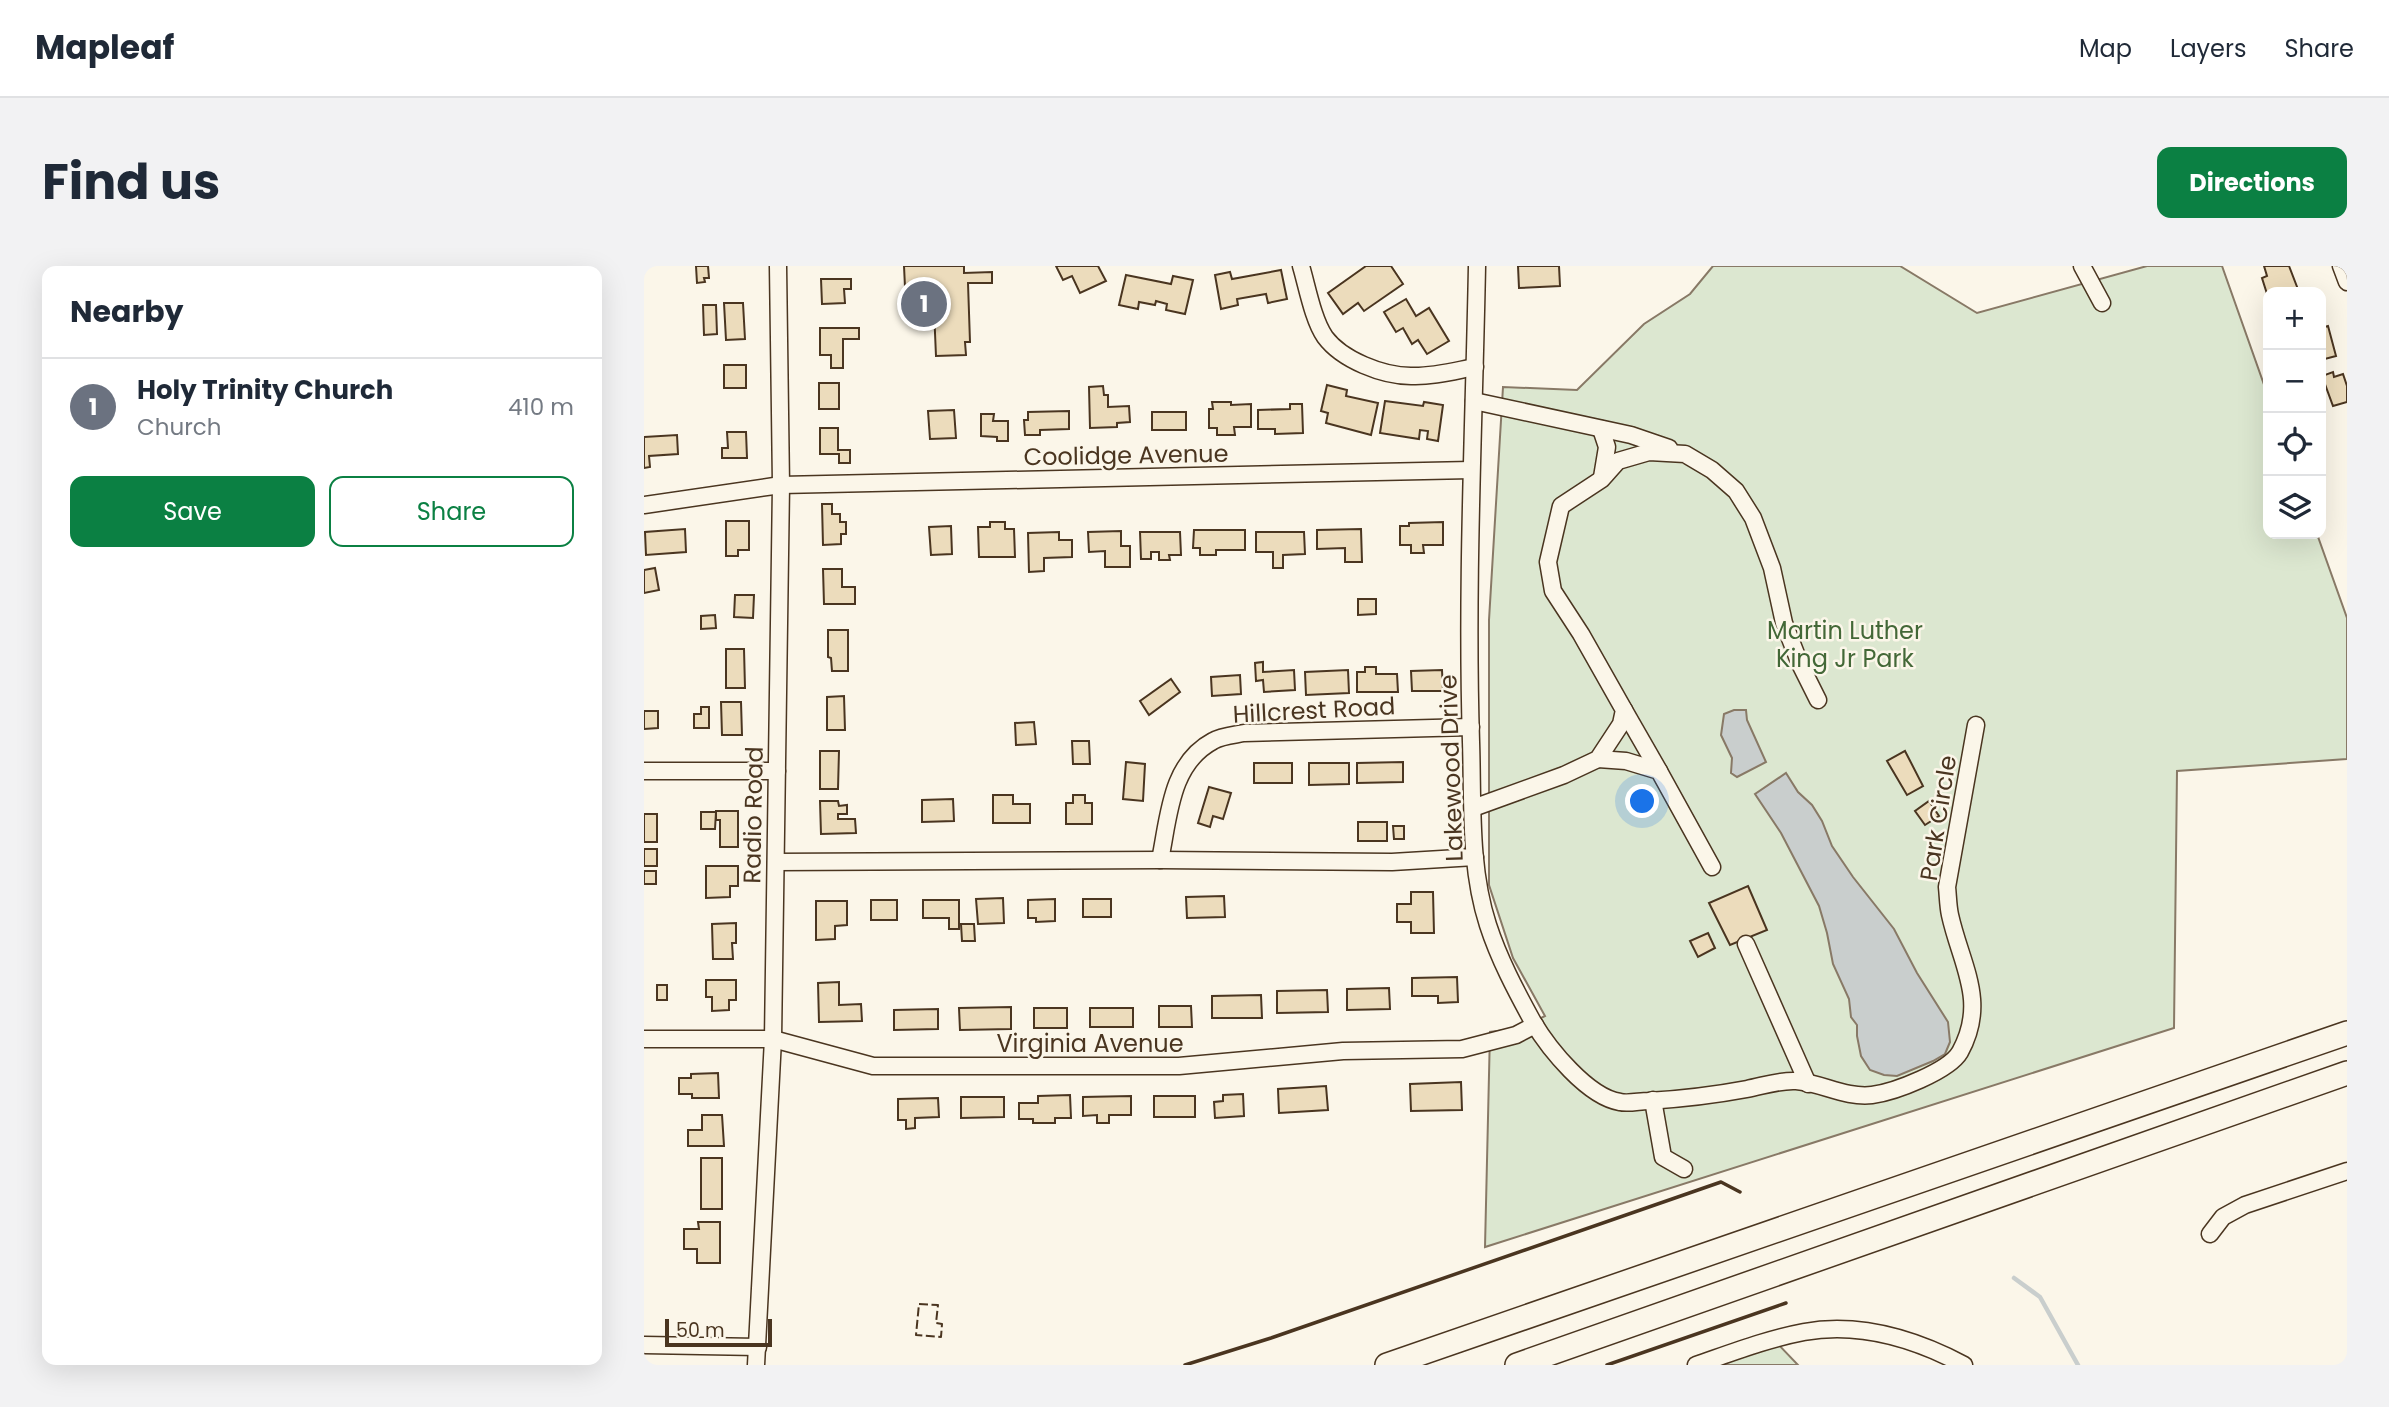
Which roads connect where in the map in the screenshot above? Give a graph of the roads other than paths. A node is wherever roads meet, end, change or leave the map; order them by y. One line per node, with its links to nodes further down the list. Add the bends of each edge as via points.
1 (778, 266): 14 (street, Radio Road)
2 (1302, 266): 8 (street, via 1324,335 1336,349 1385,372 1410,376)
3 (1477, 266): 8 (street, Lakewood Drive)
4 (2082, 266): 7 (street)
5 (2341, 266): 6 (street)
6 (2347, 282)
7 (2102, 303)
8 (1475, 368): 9 (street, Lakewood Drive)
9 (1474, 401): 10 (street); 12 (street, Lakewood Drive)
10 (1601, 429): 11 (street); 13 (street, via 1607,447)
11 (1685, 454): 13 (street, via 1648,452 1618,461); 16 (street, via 1736,491 1754,519 1772,568 1784,623)
12 (1471, 470): 14 (street, Coolidge Avenue); 19 (street, Lakewood Drive)
13 (1602, 479): 17 (street, via 1560,506 1548,562 1553,591)
14 (781, 485): 15 (street, Coolidge Avenue); 22 (street, Radio Road)
15 (644, 505)
16 (1818, 700)
17 (1624, 710): 20 (street, via 1621,724); 23 (street)
18 (1976, 725): 35 (street, Park Circle, via 1947,887 1950,914 1972,989 1974,1009 1963,1045 1957,1057 1943,1067 1874,1095 1844,1094)
19 (1471, 727): 24 (street, Lakewood Drive); 26 (street, Hillcrest Road, via 1244,733 1214,740 1189,758 1175,786)
20 (1598, 759): 23 (street, via 1626,761); 24 (street)
21 (644, 771): 22 (street)
22 (777, 771): 27 (street, Radio Road)
23 (1658, 771): 28 (street)
24 (1473, 808): 25 (street, Lakewood Drive)
25 (1475, 857): 26 (street, via 1392,862); 30 (street, Lakewood Drive, via 1487,923)
26 (1160, 860): 27 (street)
27 (776, 862): 33 (street, Radio Road)
28 (1712, 867)
29 (1746, 944): 35 (street)
30 (1535, 1025): 33 (street, Virginia Avenue, via 1516,1035 1462,1049 1343,1051 1179,1066 873,1066); 36 (street, Lakewood Drive, via 1569,1069 1597,1093 1620,1102)
31 (2347, 1032): 43 (highway)
32 (644, 1039): 33 (street, Virginia Avenue)
33 (773, 1039): 41 (street, Radio Road)
34 (2347, 1073): 44 (highway)
35 (1808, 1084): 36 (street, Park Circle, via 1769,1083)
36 (1653, 1100): 37 (street, via 1663,1157)
37 (1684, 1169)
38 (2347, 1171): 39 (street, via 2245,1205 2223,1217)
39 (2210, 1234)
40 (644, 1345): 41 (street)
41 (758, 1347): 42 (street, Radio Road)
42 (756, 1365)
43 (1387, 1365)
44 (1517, 1365)
45 (1696, 1365): 46 (street, via 1805,1332 1849,1329 1893,1336)
46 (1964, 1365)

